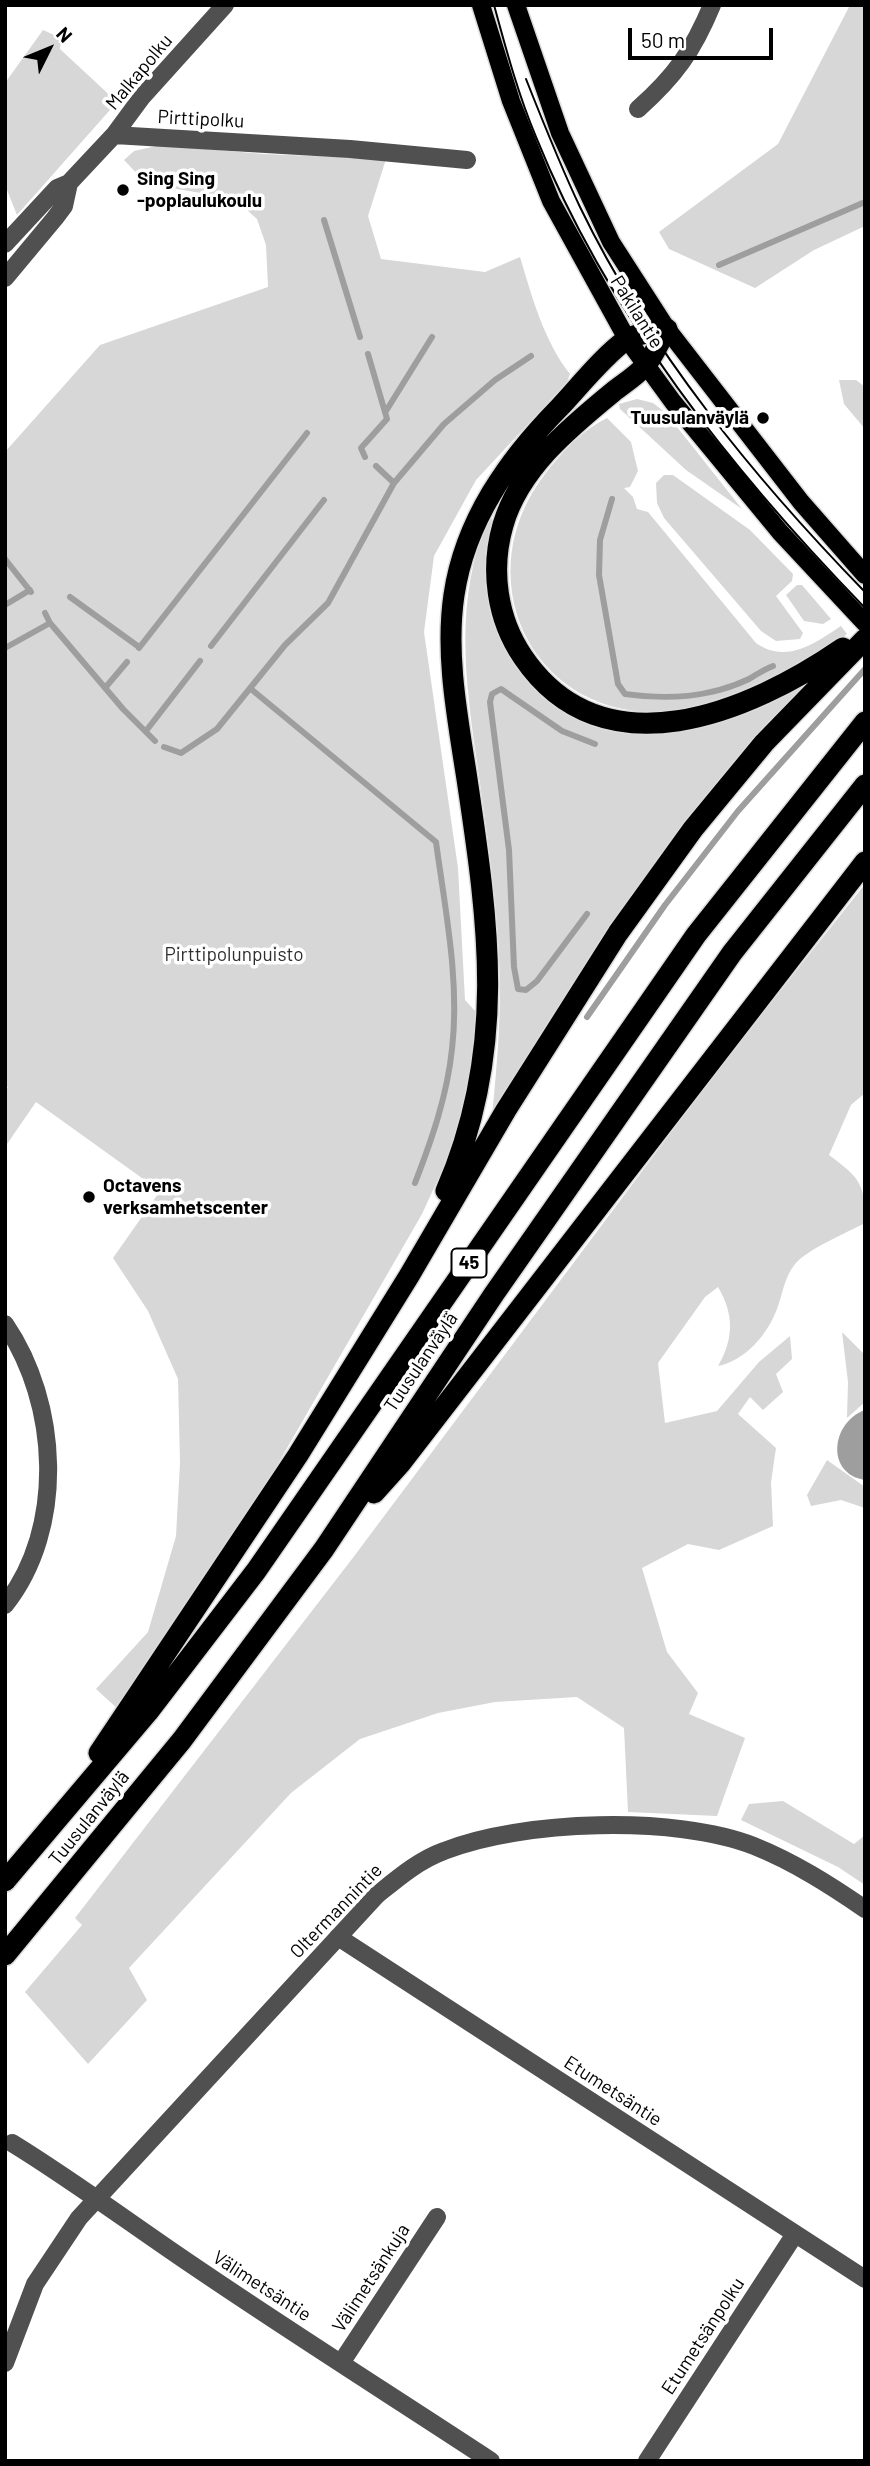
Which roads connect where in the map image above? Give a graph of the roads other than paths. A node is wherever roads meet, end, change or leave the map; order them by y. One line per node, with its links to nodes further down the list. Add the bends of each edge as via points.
1 (225, 5): 6 (street, Malkapolku)
2 (481, 5): 12 (main road, Pakilantie, via 551,201)
3 (516, 5): 11 (main road, Pakilantie, via 543,90 583,186 611,242)
4 (712, 5): 5 (street, via 678,71)
5 (638, 109)
6 (114, 135): 7 (street, Pirttipolku); 8 (street)
7 (467, 160)
8 (69, 183): 9 (street, via 57,188); 10 (street, via 64,206)
9 (5, 244)
10 (5, 278)
11 (667, 329): 12 (highway); 13 (highway); 14 (main road, Pakilantie)
12 (627, 339): 13 (main road, Pakilantie); 21 (highway, via 518,453 478,517 460,568 454,596 453,668 486,918 489,997 485,1058 472,1126)
13 (646, 366): 15 (main road, Pakilantie, via 780,531); 16 (highway, via 562,436 511,504 499,545 499,594 512,640 528,664 547,686 602,718 655,724 695,719 769,692 809,672)
14 (862, 573)
15 (865, 623)
16 (865, 633)
17 (865, 639): 21 (highway, via 764,743 656,879 539,1056)
18 (865, 722): 25 (highway, Tuusulanväylä / 45, via 696,935 256,1571 148,1712)
19 (865, 785): 23 (highway, Tuusulanväylä / 45, via 732,953 494,1294)
20 (865, 862): 23 (highway, via 400,1464)
21 (409, 1276): 25 (highway, via 298,1455 116,1725)
22 (5, 1324): 24 (street, via 35,1387 48,1456 40,1530 21,1579)
23 (324, 1549): 29 (highway, Tuusulanväylä / 45, via 181,1740)
24 (5, 1605)
25 (71, 1800): 26 (highway, Tuusulanväylä / 45)
26 (5, 1881)
27 (865, 1909): 28 (street, Oltermannintie, via 784,1859 722,1837 637,1826 532,1830 472,1841 421,1862 377,1895)
28 (338, 1937): 31 (street, Oltermannintie); 33 (street, Etumetsäntie)
29 (5, 1955)
30 (12, 2143): 31 (street, Välimetsäntie)
31 (97, 2199): 35 (street, Oltermannintie, via 35,2284); 36 (street, Välimetsäntie)
32 (437, 2217): 36 (street, Välimetsänkuja)
33 (795, 2234): 34 (street, Etumetsäntie); 38 (street, Etumetsänpolku)
34 (865, 2279)
35 (5, 2363)
36 (341, 2363): 37 (street, Välimetsäntie)
37 (491, 2461)
38 (647, 2461)

